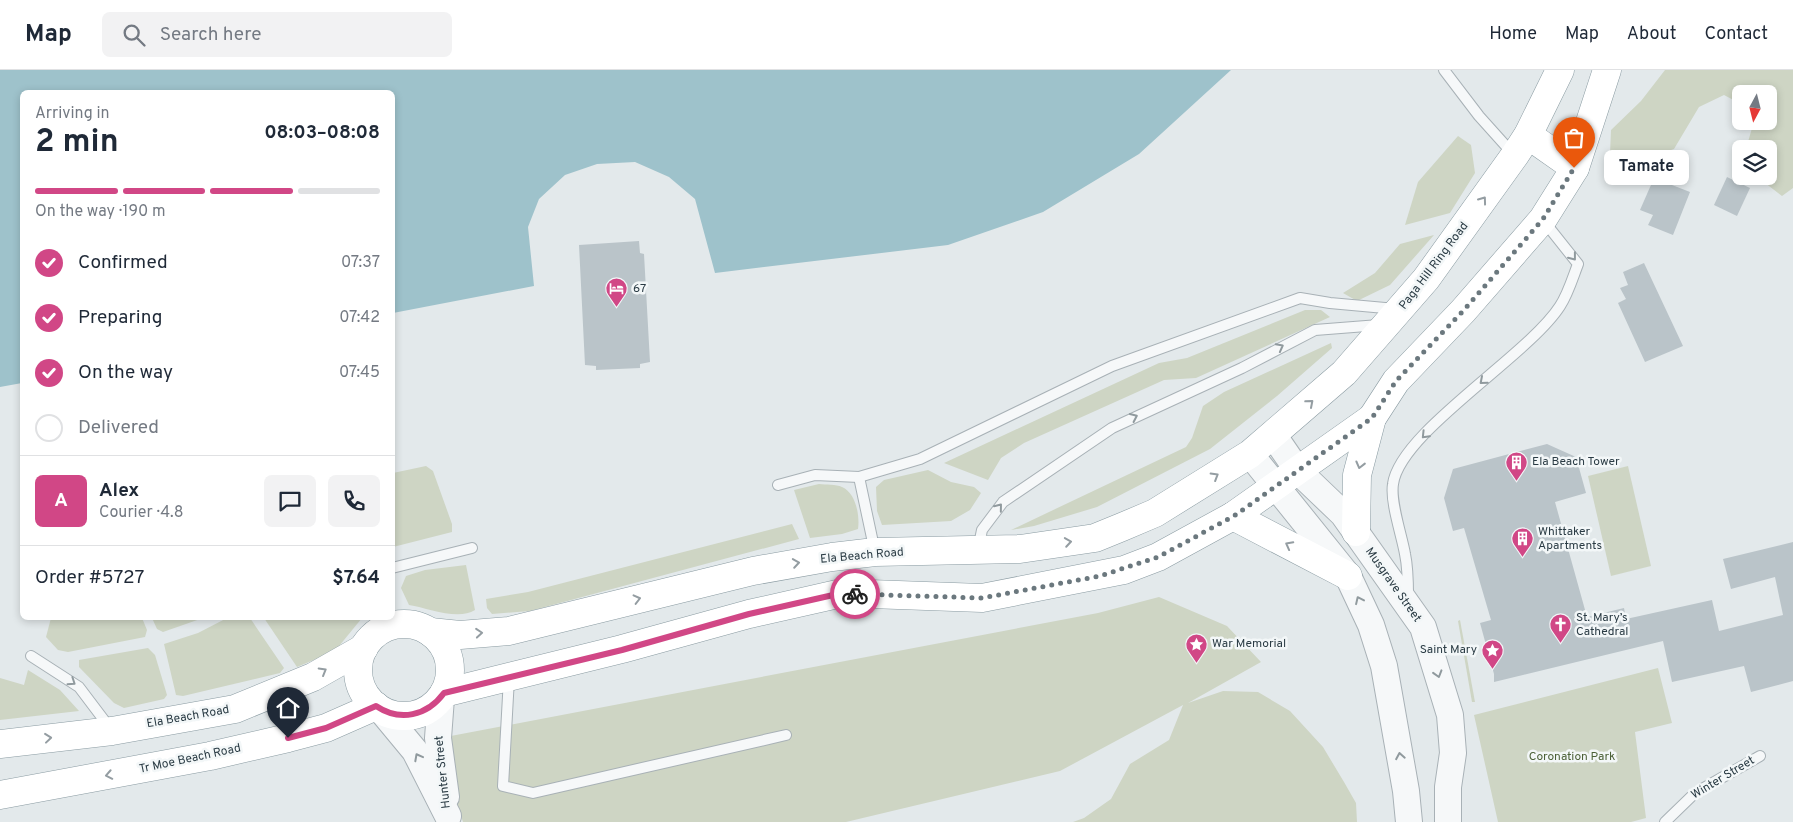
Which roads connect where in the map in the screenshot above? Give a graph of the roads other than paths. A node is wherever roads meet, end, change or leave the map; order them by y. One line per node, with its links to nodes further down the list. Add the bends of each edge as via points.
1 (1444, 70): 4 (lane, via 1479,116)
2 (1560, 70): 4 (highway, Paga Hill Ring Road)
3 (1607, 70): 5 (highway)
4 (1522, 145): 5 (highway); 7 (highway, Paga Hill Ring Road, one-way to 4)
5 (1574, 168): 6 (highway)
6 (1543, 219): 8 (highway, via 1464,310 1396,381); 21 (lane, one-way to 21, via 1578,264 1561,305 1534,336 1436,423 1404,456 1396,470 1392,485 1408,571)
7 (1395, 317): 9 (highway, Paga Hill Ring Road, one-way to 7, via 1344,373); 11 (lane, via 1300,298 1112,366 920,459); 17 (lane, one-way to 7, via 982,530 1002,502 1112,428 1316,330)
8 (1378, 407): 12 (highway); 15 (highway, one-way to 15, via 1357,475)
9 (1274, 436): 10 (highway, Ela Beach Road); 12 (street, Musgrave Street)
10 (1250, 454): 12 (street, Musgrave Street); 17 (highway, Ela Beach Road, one-way to 10, via 1020,549 1095,538 1155,512)
11 (859, 477): 13 (lane, via 815,475); 18 (lane)
12 (1288, 479): 14 (highway); 15 (street, Musgrave Street, via 1343,514); 20 (street, Musgrave Street)
13 (778, 485)
14 (1234, 516): 20 (highway, one-way to 14); 26 (highway, via 1158,557 1100,576 982,598 842,593)
15 (1356, 532): 21 (street, Musgrave Street)
16 (472, 548): 19 (lane)
17 (977, 550): 18 (highway, Ela Beach Road)
18 (876, 552): 23 (highway, Ela Beach Road, one-way to 18, via 460,635 509,631 753,571)
19 (395, 567)
20 (1348, 576): 34 (street, Musgrave Street, one-way to 20, via 1384,666 1371,625)
21 (1408, 605): 33 (street, Musgrave Street, one-way to 33, via 1423,627 1447,703 1453,753)
22 (392, 621): 23 (highway); 24 (highway)
23 (430, 632): 27 (highway, via 447,654 450,667)
24 (364, 648): 28 (highway, via 358,668 359,679 362,690); 29 (highway, Ela Beach Road, one-way to 24, via 235,709 313,677)
25 (31, 656): 29 (lane, one-way to 29, via 79,687)
26 (509, 677): 27 (highway); 30 (lane, via 503,786 533,793)
27 (442, 696): 28 (highway, via 431,708 406,716 393,715); 36 (street, Hunter Street, via 438,738)
28 (378, 708): 35 (highway, Tr Moe Beach Road, one-way to 35, via 295,736); 36 (street, Hunter Street, one-way to 28, via 415,750)
29 (112, 731): 31 (highway, Ela Beach Road, one-way to 29)
30 (786, 735)
31 (0, 744)
32 (1760, 756): 39 (lane, Winter Street, via 1695,793)
33 (1448, 787): 34 (street); 38 (street, Musgrave Street)
34 (1406, 791): 37 (street, Musgrave Street)
35 (1, 799)
36 (449, 819)
37 (1409, 822)
38 (1448, 822)
39 (1665, 822)

